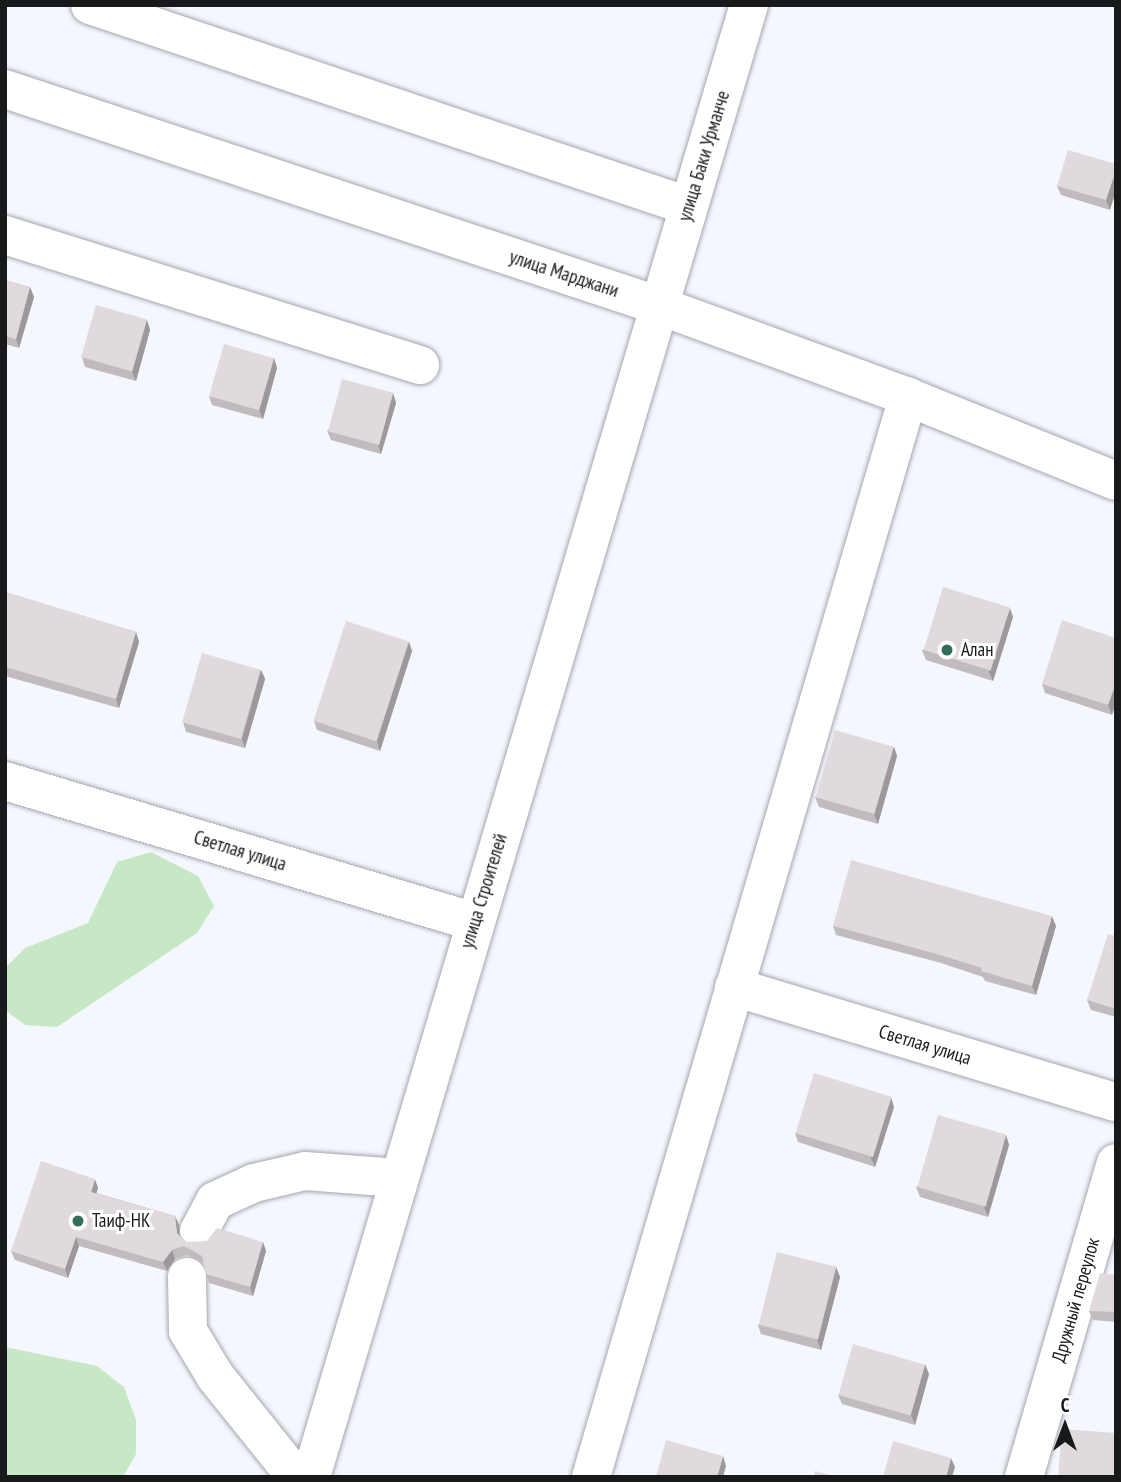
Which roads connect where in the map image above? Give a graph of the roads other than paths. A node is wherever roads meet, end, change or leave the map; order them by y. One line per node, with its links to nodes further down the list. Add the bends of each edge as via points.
1 (90, 5): 4 (street)
2 (749, 5): 4 (street, улица Баки Урманче)
3 (5, 89): 6 (street, улица Марджани)
4 (688, 206): 6 (street, улица Баки Урманче)
5 (5, 235): 7 (street)
6 (660, 306): 8 (street, улица Марджани); 11 (street, улица Строителей)
7 (420, 365)
8 (908, 397): 9 (street, улица Марджани); 12 (street)
9 (1116, 481)
10 (5, 781): 11 (street, Светлая улица)
11 (475, 922): 15 (street, улица Строителей)
12 (734, 987): 13 (street, Светлая улица); 20 (street)
13 (1116, 1102)
14 (1116, 1163): 21 (street, Дружный переулок)
15 (399, 1178): 16 (street, via 305,1171 254,1183 215,1201); 19 (street, улица Строителей)
16 (199, 1231)
17 (187, 1277): 18 (street, via 188,1331 215,1376)
18 (296, 1477)
19 (311, 1477)
20 (591, 1477)
21 (1024, 1477)

